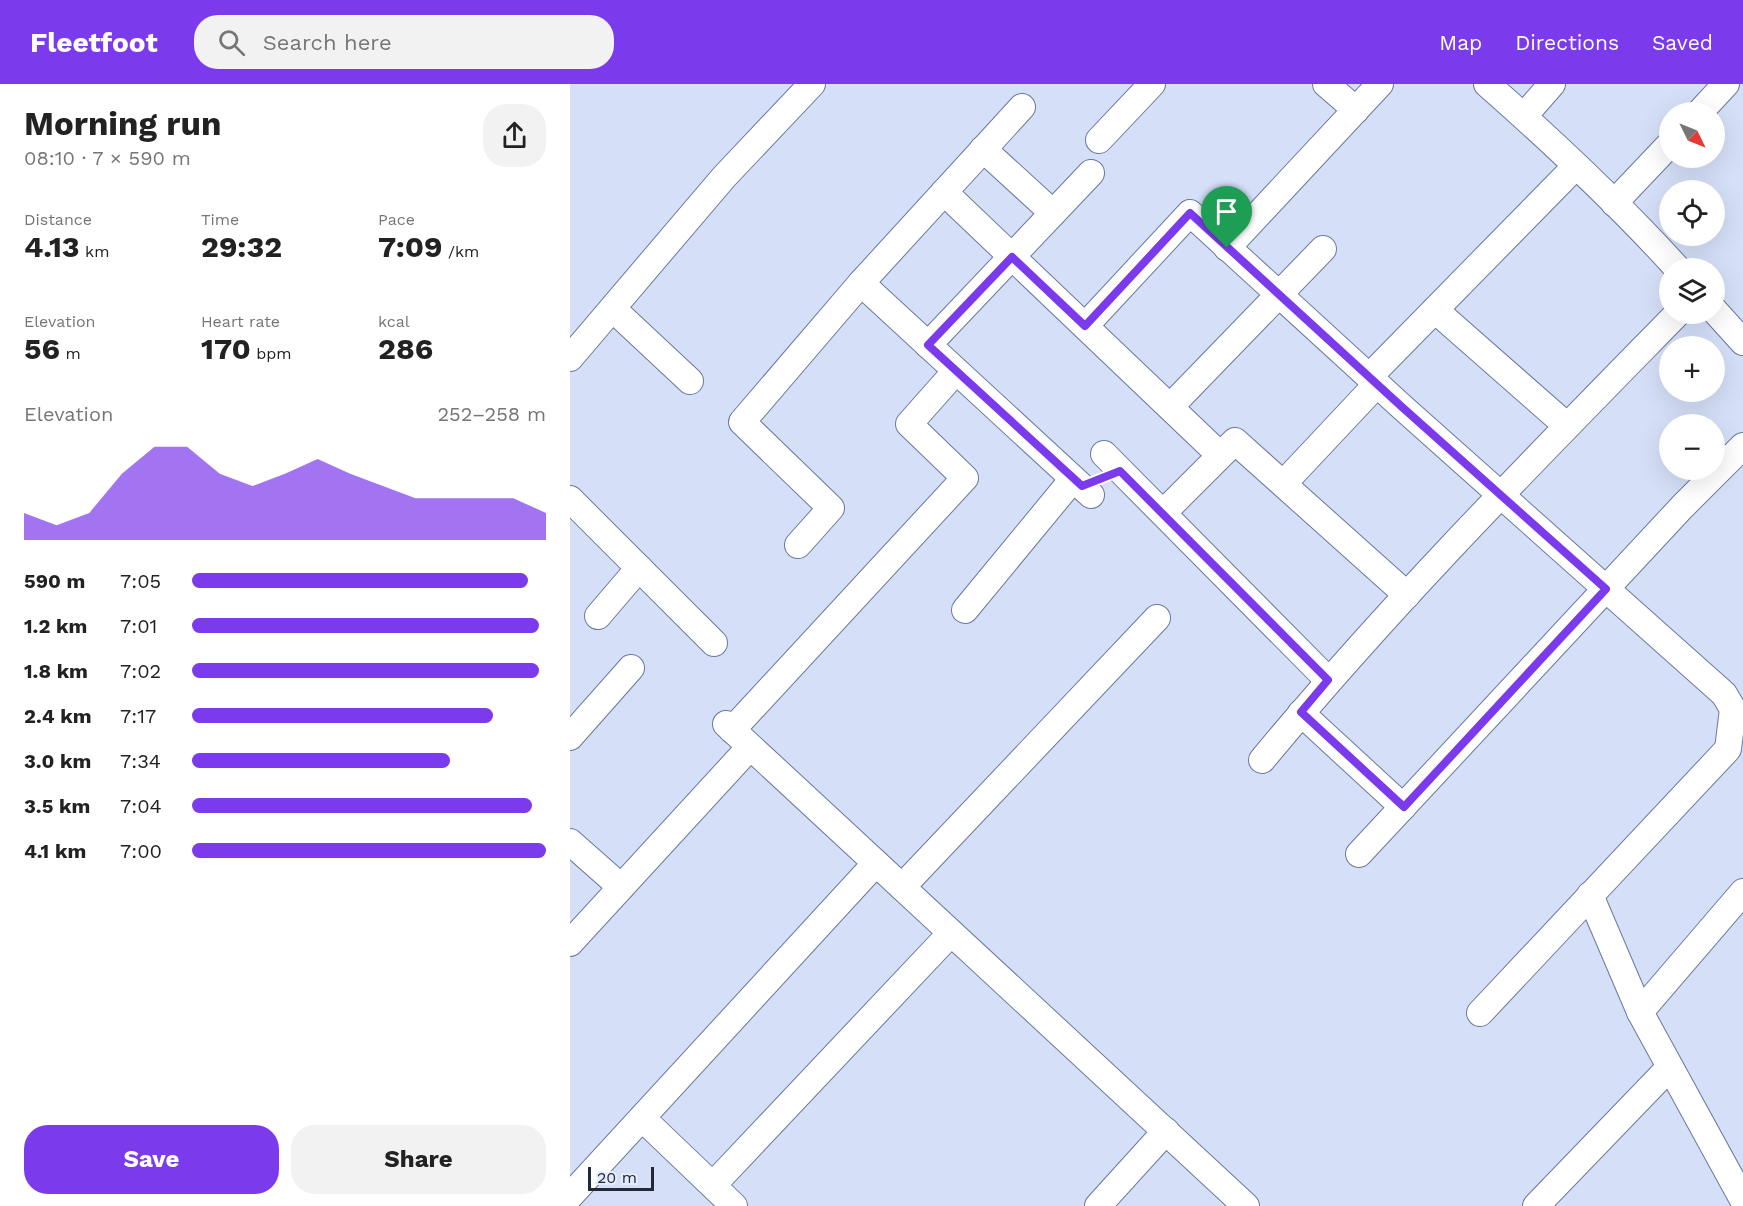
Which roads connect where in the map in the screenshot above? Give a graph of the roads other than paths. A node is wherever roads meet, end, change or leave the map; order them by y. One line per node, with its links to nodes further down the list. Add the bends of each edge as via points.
1 (812, 84): 26 (street, via 724,177)
2 (1152, 84): 12 (street)
3 (1326, 84): 10 (street)
4 (1380, 84): 10 (street)
5 (1487, 84): 11 (street)
6 (1552, 84): 11 (street)
7 (1726, 84): 8 (street)
8 (1709, 102)
9 (1022, 107): 13 (street)
10 (1356, 110): 20 (street)
11 (1524, 116): 15 (street)
12 (1099, 140)
13 (983, 149): 17 (street); 19 (street)
14 (1659, 156): 18 (street)
15 (1576, 166): 18 (street); 27 (street)
16 (1091, 173): 19 (street)
17 (944, 192): 22 (street); 24 (street)
18 (1614, 203): 23 (street)
19 (1053, 213): 22 (street)
20 (1227, 248): 25 (street); 30 (street, via 1190,213)
21 (1323, 249): 25 (street)
22 (1012, 257): 30 (street); 32 (street)
23 (1668, 258)
24 (861, 283): 32 (street); 46 (street, via 742,422 831,508)
25 (1278, 294): 36 (street); 37 (street)
26 (613, 309): 33 (street); 35 (street)
27 (1435, 310): 36 (street); 38 (street)
28 (1725, 322): 31 (street)
29 (1667, 324): 38 (street)
30 (1085, 326): 37 (street)
31 (1743, 342)
32 (928, 345): 34 (street)
33 (570, 358)
34 (957, 371): 42 (street); 59 (street, via 909,424 965,478 729,727)
35 (690, 381)
36 (1373, 381): 41 (street); 43 (street)
37 (1170, 407): 40 (street)
38 (1567, 426): 43 (street)
39 (1743, 446): 48 (street)
40 (1220, 455): 41 (street, via 1235,441); 45 (street)
41 (1284, 483): 49 (street)
42 (1082, 487): 45 (street, via 1112,462); 50 (street)
43 (1500, 495): 48 (street); 49 (street)
44 (570, 499): 47 (street)
45 (1163, 513): 55 (street)
46 (798, 545)
47 (639, 568): 51 (street); 53 (street)
48 (1606, 589): 56 (street); 61 (street)
49 (1407, 595): 55 (street)
50 (965, 610)
51 (598, 616)
52 (1157, 618): 66 (street)
53 (714, 643)
54 (632, 668): 58 (street)
55 (1328, 680): 57 (street)
56 (1738, 703): 68 (street, via 1728,750)
57 (1301, 712): 60 (street); 61 (street)
58 (570, 737)
59 (750, 747): 64 (street); 65 (street)
60 (1262, 760)
61 (1404, 807): 63 (street)
62 (570, 842): 65 (street)
63 (1359, 854)
64 (876, 863): 66 (street); 74 (street)
65 (621, 887): 70 (street)
66 (902, 887): 69 (street)
67 (1742, 895): 71 (street)
68 (1590, 896): 71 (street); 72 (street)
69 (951, 933): 75 (street); 76 (street)
70 (570, 943)
71 (1640, 1012): 73 (street)
72 (1480, 1013)
73 (1670, 1067): 78 (street); 82 (street)
74 (642, 1118): 76 (street); 77 (street)
75 (1166, 1131): 80 (street); 81 (street)
76 (713, 1185): 79 (street)
77 (570, 1196)
78 (1737, 1200)
79 (734, 1206)
80 (1098, 1206)
81 (1246, 1206)
82 (1536, 1206)

